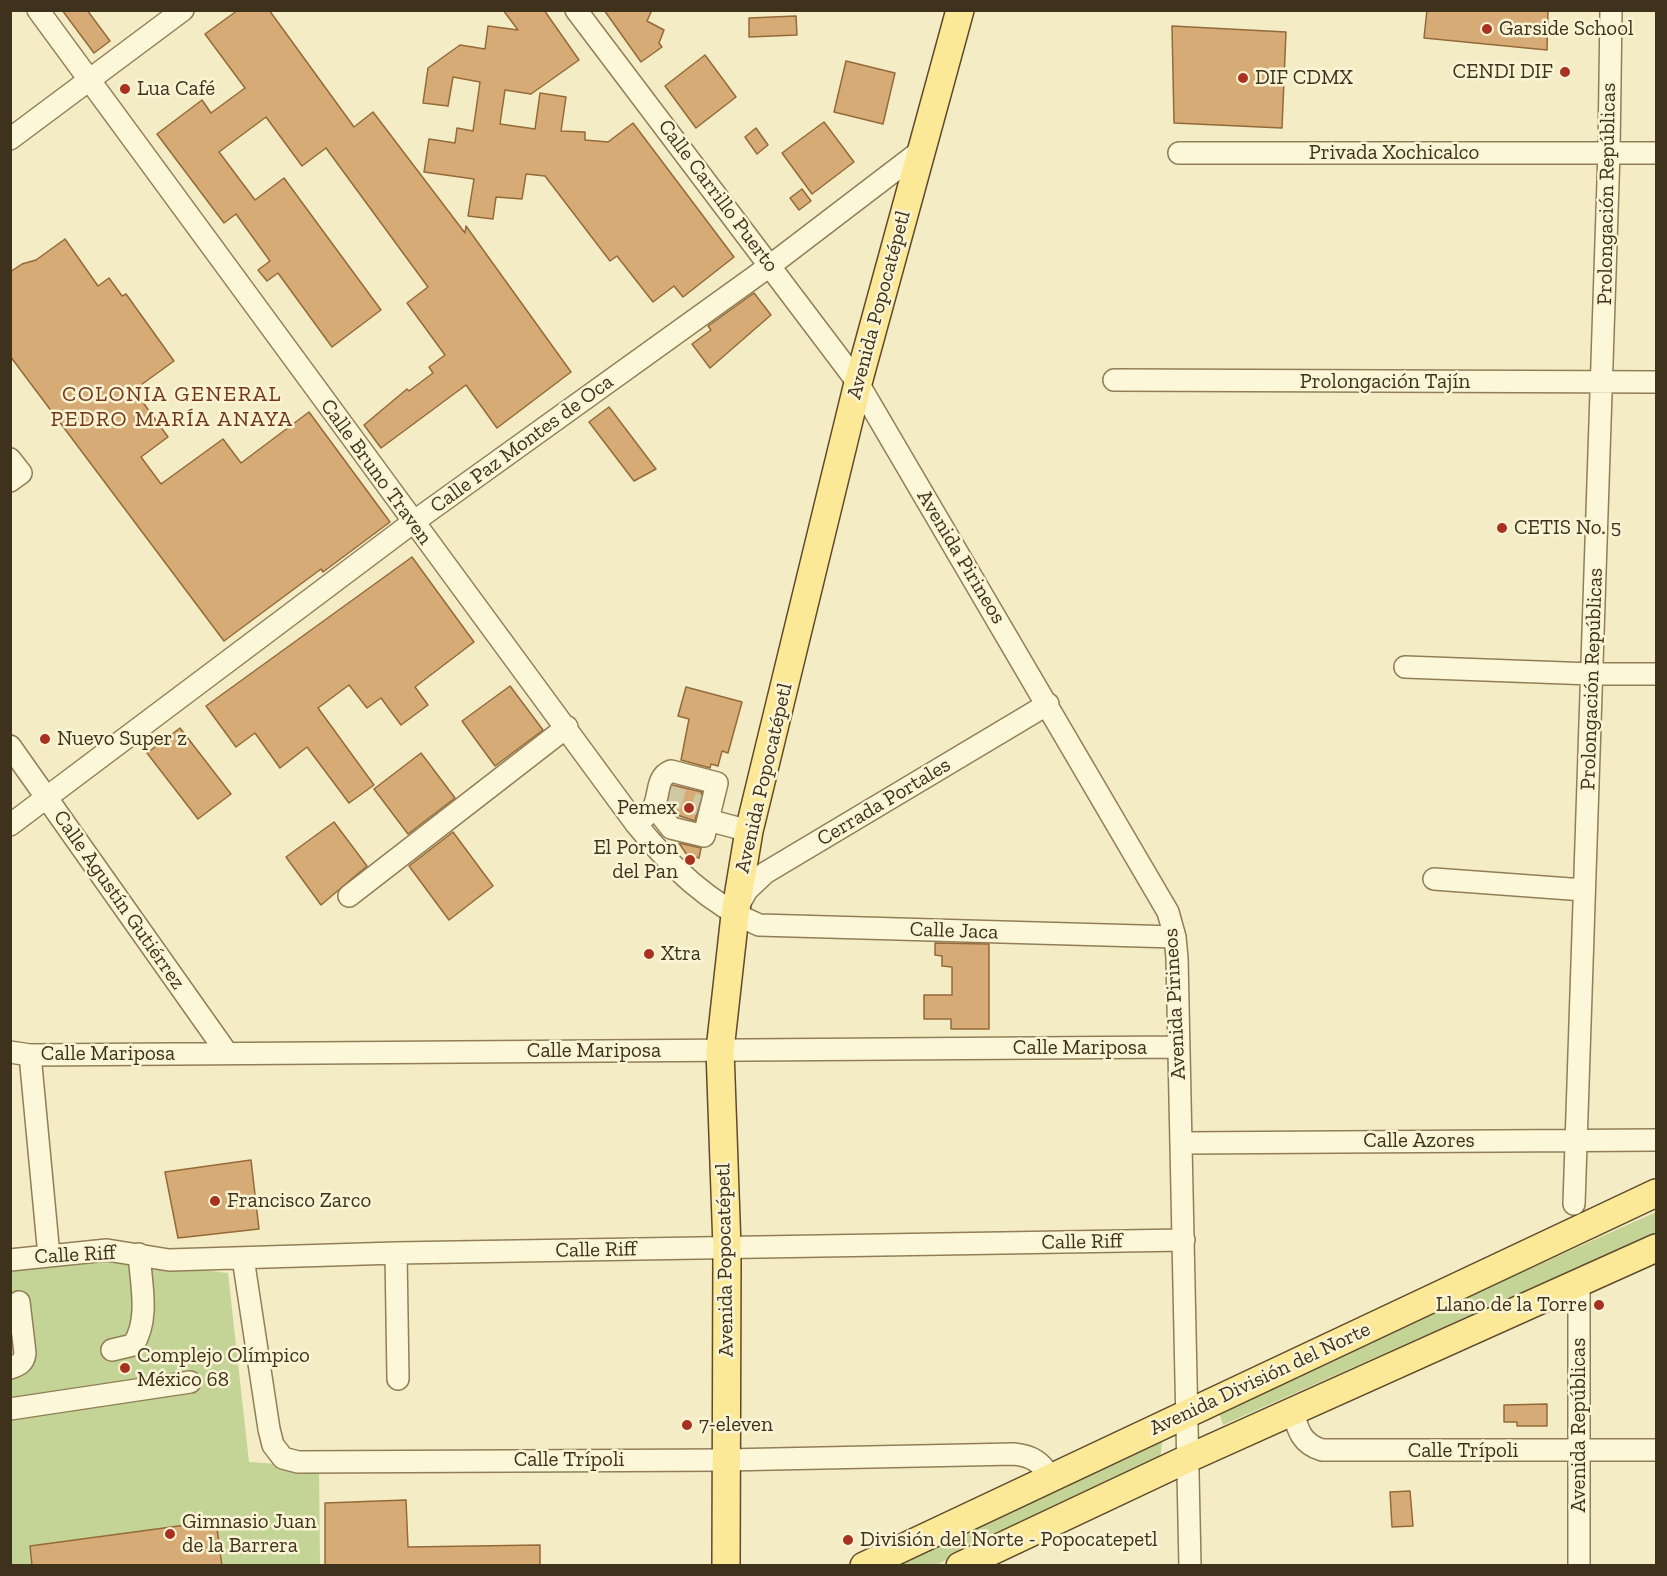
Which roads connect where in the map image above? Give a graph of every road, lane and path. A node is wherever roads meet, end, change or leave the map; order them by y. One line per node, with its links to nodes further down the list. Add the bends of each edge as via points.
1 (38, 10): 6 (street, Calle Bruno Traven)
2 (183, 10): 6 (street)
3 (576, 10): 12 (street, Calle Carrillo Puerto)
4 (960, 10): 8 (main road, Avenida Popocatépetl)
5 (1611, 10): 9 (street, Prolongación Repúblicas)
6 (88, 81): 7 (street); 17 (street, Calle Bruno Traven)
7 (10, 139)
8 (919, 152): 12 (street, Calle Paz Montes de Oca); 15 (main road, Avenida Popocatépetl)
9 (1609, 152): 10 (street, Privada Xochicalco); 11 (street, Privada Xochicalco); 16 (street, Prolongación Repúblicas)
10 (1179, 153)
11 (1656, 153)
12 (771, 264): 15 (street, Calle Carrillo Puerto); 17 (street, Calle Paz Montes de Oca)
13 (1114, 380): 16 (street, Prolongación Tajín)
14 (1656, 382): 16 (street, Prolongación Tajín)
15 (858, 383): 21 (street, Avenida Pirineos); 30 (main road, Avenida Popocatépetl)
16 (1602, 383): 20 (street, Prolongación Repúblicas)
17 (412, 523): 22 (street, Calle Bruno Traven); 25 (street, Calle Paz Montes de Oca)
18 (1405, 667): 20 (street)
19 (1656, 674): 20 (street)
20 (1592, 675): 32 (street, Prolongación Repúblicas)
21 (1048, 704): 34 (street, Cerrada Portales, via 765,873 747,890); 35 (street, Avenida Pirineos, via 1168,912)
22 (567, 728): 28 (street, Calle Bruno Traven); 33 (street)
23 (10, 746): 25 (street, Calle Agustín Gutiérrez)
24 (660, 791): 26 (street); 27 (street, via 671,828 704,836); 27 (street, via 663,775 671,771 717,783); 28 (street)
25 (48, 799): 29 (street, Calle Paz Montes de Oca); 39 (street, Calle Agustín Gutiérrez)
26 (678, 812)
27 (708, 820): 30 (street)
28 (636, 824): 34 (street, Calle Bruno Traven, via 682,874)
29 (10, 825)
30 (749, 831): 34 (main road, Avenida Popocatépetl)
31 (1434, 879): 32 (street)
32 (1584, 890): 40 (street, Prolongación Repúblicas)
33 (348, 896)
34 (735, 915): 35 (street, Calle Jaca, via 759,925); 37 (main road, Avenida Popocatépetl)
35 (1175, 937): 36 (street, Avenida Pirineos)
36 (1178, 1047): 37 (street, Calle Mariposa); 42 (street, Avenida Pirineos)
37 (720, 1050): 39 (street, Calle Mariposa); 46 (main road, Avenida Popocatépetl)
38 (20, 1053): 39 (street, Calle Mariposa); 50 (street)
39 (227, 1053)
40 (1575, 1140): 41 (street, Calle Azores); 42 (street, Calle Azores); 44 (street, Prolongación Repúblicas)
41 (1656, 1140)
42 (1182, 1143): 45 (street, Avenida Pirineos)
43 (1656, 1193): 61 (main road, Avenida División del Norte)
44 (1574, 1204)
45 (1184, 1240): 46 (street, Calle Riff); 61 (street, Avenida Pirineos)
46 (727, 1248): 48 (street, Calle Riff); 65 (main road, Avenida Popocatépetl)
47 (1656, 1248): 53 (main road, Avenida División del Norte)
48 (396, 1253): 51 (street, Calle Riff); 57 (street)
49 (139, 1254): 50 (street, Calle Riff, via 107,1250); 51 (street, Calle Riff, via 170,1260); 55 (street, via 143,1321 140,1336 133,1345)
50 (49, 1256): 52 (street, Calle Riff)
51 (243, 1258): 65 (street, Calle Trípoli, via 269,1429 273,1445 283,1458 298,1462)
52 (10, 1260)
53 (1579, 1284): 60 (main road, Avenida División del Norte); 63 (street, Avenida Repúblicas)
54 (20, 1302): 56 (street, via 24,1360)
55 (112, 1350)
56 (10, 1368)
57 (398, 1379)
58 (190, 1382): 59 (street)
59 (10, 1409)
60 (1293, 1412): 63 (street, Calle Trípoli, via 1303,1440 1322,1449); 64 (main road, Avenida División del Norte)
61 (1188, 1413): 64 (street, Avenida Pirineos); 66 (main road, Avenida División del Norte)
62 (1656, 1450): 63 (street, Calle Trípoli)
63 (1579, 1452): 71 (street, Avenida Repúblicas)
64 (1189, 1458): 69 (main road, Avenida División del Norte); 70 (street, Avenida Pirineos)
65 (726, 1460): 66 (street, Calle Trípoli, via 1014,1454 1030,1456); 67 (main road, Avenida Popocatépetl)
66 (1051, 1477): 68 (main road, Avenida División del Norte)
67 (726, 1566)
68 (864, 1566)
69 (960, 1566)
70 (1190, 1566)
71 (1579, 1566)

